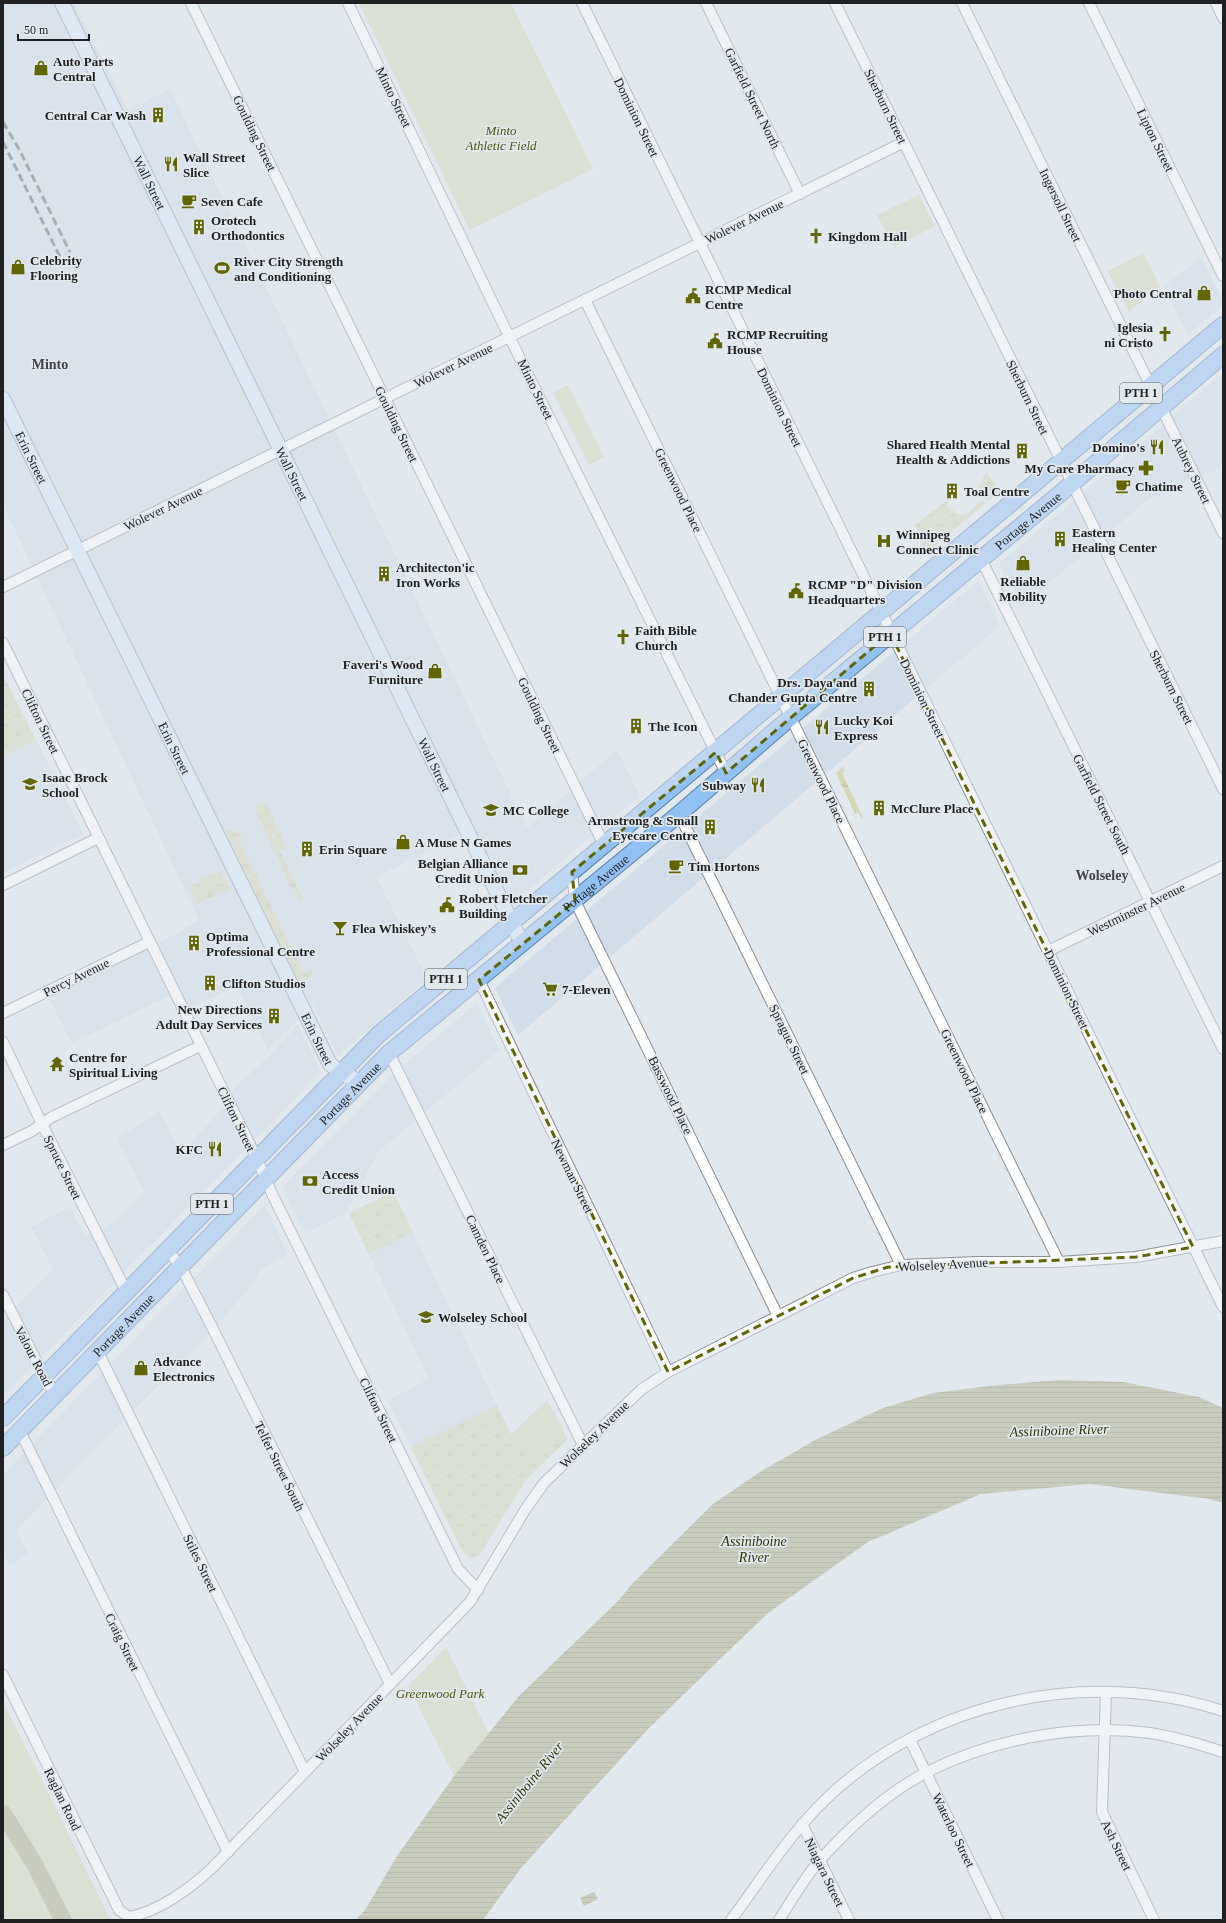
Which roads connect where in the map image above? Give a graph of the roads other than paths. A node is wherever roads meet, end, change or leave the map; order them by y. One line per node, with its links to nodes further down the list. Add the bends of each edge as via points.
1 (62, 3): 23 (main road, Wall Street)
2 (191, 3): 20 (street, Goulding Street)
3 (348, 3): 17 (street, Minto Street)
4 (582, 3): 13 (street, Dominion Street)
5 (706, 3): 12 (street, Garfield Street North)
6 (835, 3): 11 (street, Sherburn Street)
7 (962, 3): 19 (street, Ingersoll Street)
8 (1089, 3): 14 (street, Lipton Street)
9 (1216, 3): 10 (street)
10 (1223, 18)
11 (904, 142): 12 (street, Wolever Avenue); 24 (street, Sherburn Street)
12 (800, 194): 13 (street, Wolever Avenue)
13 (700, 243): 15 (street, Wolever Avenue); 30 (street, Dominion Street)
14 (1223, 276)
15 (585, 300): 17 (street, Wolever Avenue); 33 (street, Greenwood Place)
16 (1223, 325): 19 (highway, Portage Avenue / PTH 1)
17 (510, 337): 20 (street, Wolever Avenue); 35 (street, Minto Street)
18 (1223, 355): 22 (highway, Portage Avenue / PTH 1)
19 (1150, 386): 22 (street, Ingersoll Street); 24 (highway, Portage Avenue / PTH 1)
20 (384, 399): 23 (street, Wolever Avenue); 40 (street, Goulding Street)
21 (3, 400): 27 (main road, Erin Street)
22 (1160, 407): 25 (highway, Portage Avenue / PTH 1); 26 (street, Aubrey Street)
23 (281, 450): 27 (street, Wolever Avenue); 46 (main road, Wall Street)
24 (1060, 462): 25 (street, Sherburn Street); 30 (highway, Portage Avenue / PTH 1)
25 (1071, 484): 28 (highway, Portage Avenue / PTH 1); 37 (street, Sherburn Street)
26 (1223, 533)
27 (77, 550): 29 (street, Wolever Avenue); 56 (main road, Erin Street, via 305,1017 330,1064)
28 (981, 559): 31 (highway, Portage Avenue / PTH 1); 45 (street, Garfield Street South)
29 (3, 587)
30 (881, 613): 31 (street, Dominion Street); 33 (highway, Portage Avenue / PTH 1)
31 (890, 633): 34 (highway, Portage Avenue / PTH 1); 49 (street, Dominion Street)
32 (3, 643): 39 (street, Clifton Street)
33 (781, 696): 34 (street, Greenwood Place); 35 (highway, Portage Avenue / PTH 1)
34 (791, 716): 36 (highway, Portage Avenue / PTH 1); 65 (street, Greenwood Place)
35 (716, 752): 36 (street, Minto Street); 40 (highway, Portage Avenue / PTH 1)
36 (726, 773): 38 (highway, Portage Avenue / PTH 1)
37 (1223, 789)
38 (679, 814): 44 (highway, Portage Avenue / PTH 1); 66 (street, Sprague Street)
39 (98, 838): 43 (street); 47 (street, Clifton Street)
40 (604, 845): 42 (highway, Portage Avenue / PTH 1)
41 (1223, 866): 45 (street, Westminster Avenue)
42 (572, 872): 44 (street, Basswood Place); 46 (highway, Portage Avenue / PTH 1)
43 (3, 885)
44 (574, 901): 48 (highway, Portage Avenue / PTH 1); 71 (street, Basswood Place)
45 (1151, 902): 49 (street, Westminster Avenue); 54 (street, Garfield Street South)
46 (513, 923): 48 (main road, Wall Street); 56 (highway, Portage Avenue / PTH 1, via 379,1034)
47 (149, 942): 51 (street, Percy Avenue); 53 (street, Clifton Street)
48 (522, 944): 50 (highway, Portage Avenue / PTH 1)
49 (1048, 951): 63 (street, Dominion Street)
50 (479, 980): 55 (highway, Portage Avenue / PTH 1); 73 (street, Newman Street)
51 (3, 1013)
52 (3, 1042): 58 (street, Spruce Street)
53 (200, 1046): 58 (street); 60 (street, Clifton Street)
54 (1223, 1049)
55 (389, 1053): 57 (highway, Portage Avenue / PTH 1); 78 (street, Camden Place)
56 (341, 1073): 57 (main road, Erin Street); 60 (highway, Portage Avenue / PTH 1)
57 (361, 1082): 61 (highway, Portage Avenue / PTH 1)
58 (42, 1124): 59 (street); 68 (street, Spruce Street)
59 (3, 1145)
60 (257, 1159): 61 (street, Clifton Street); 64 (highway, Portage Avenue / PTH 1)
61 (266, 1179): 67 (highway, Portage Avenue / PTH 1); 80 (street, Clifton Street, via 458,1569)
62 (1223, 1241): 63 (street, Wolseley Avenue)
63 (1193, 1247): 65 (street, Wolseley Avenue, via 1136,1257); 70 (street, Dominion Street)
64 (168, 1249): 67 (street, Telfer Street South); 68 (highway, Portage Avenue / PTH 1)
65 (1059, 1262): 66 (street, Wolseley Avenue)
66 (901, 1265): 71 (street, Wolseley Avenue, via 853,1278)
67 (180, 1267): 72 (highway, Portage Avenue / PTH 1); 82 (street, Telfer Street South)
68 (126, 1291): 74 (highway, Portage Avenue / PTH 1)
69 (3, 1295): 74 (street, Valour Road)
70 (1223, 1307)
71 (778, 1316): 73 (street, Wolseley Avenue)
72 (98, 1352): 75 (highway, Portage Avenue / PTH 1); 88 (street, Stiles Street)
73 (668, 1372): 78 (street, Wolseley Avenue, via 642,1389)
74 (44, 1376): 75 (street, Valour Road); 76 (highway, Portage Avenue / PTH 1)
75 (56, 1395): 77 (highway, Portage Avenue / PTH 1)
76 (3, 1418)
77 (20, 1431): 79 (highway, Portage Avenue / PTH 1); 91 (street, Craig Street)
78 (583, 1445): 80 (street, Wolseley Avenue, via 537,1492)
79 (3, 1448)
80 (478, 1590): 82 (street, Wolseley Avenue, via 470,1602)
81 (3, 1675): 93 (street, Raglan Road, via 119,1910)
82 (390, 1684): 88 (street, Wolseley Avenue)
83 (1106, 1692): 84 (street, via 1150,1694); 85 (street, Ash Street); 86 (street, via 1022,1698 942,1723)
84 (1223, 1711)
85 (1104, 1730): 87 (street, via 1150,1734); 89 (street, via 1033,1737 979,1750); 98 (street, Ash Street, via 1102,1812)
86 (910, 1740): 89 (street, Waterloo Street); 90 (street, via 854,1776 826,1799)
87 (1223, 1752)
88 (305, 1772): 91 (street, Wolseley Avenue)
89 (926, 1772): 92 (street, via 871,1811); 97 (street, Waterloo Street)
90 (802, 1824): 92 (street, Niagara Street); 94 (street, via 774,1859)
91 (228, 1852): 93 (street, Wolseley Avenue, via 185,1890 143,1914)
92 (820, 1860): 95 (street); 96 (street, Niagara Street)
93 (129, 1917)
94 (732, 1920)
95 (779, 1920)
96 (849, 1920)
97 (998, 1920)
98 (1154, 1920)

